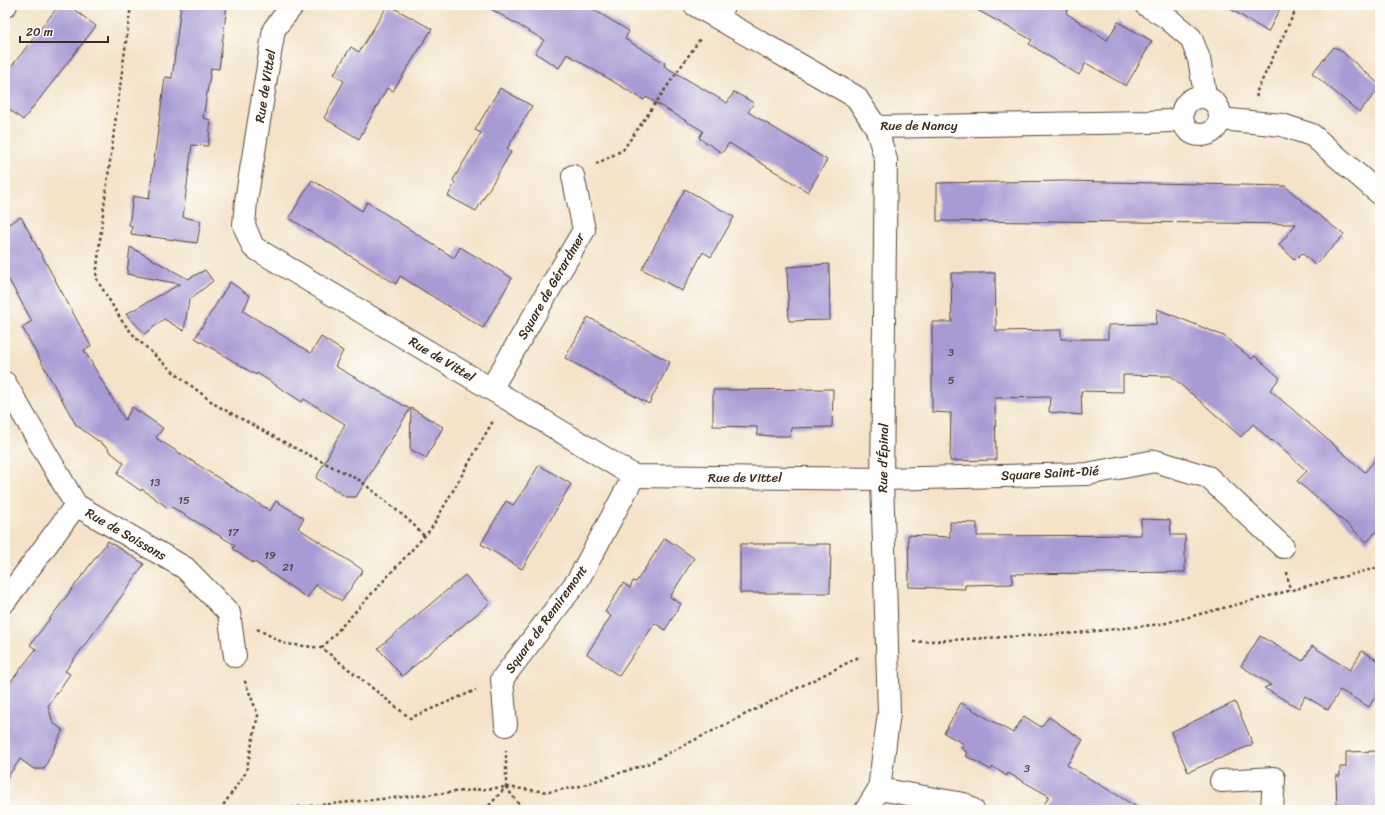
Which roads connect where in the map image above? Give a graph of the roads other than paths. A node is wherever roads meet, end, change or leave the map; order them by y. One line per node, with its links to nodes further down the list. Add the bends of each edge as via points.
1 (293, 5): 12 (street, Rue de Vittel, via 274,29 246,201 244,225 253,247)
2 (695, 5): 4 (street, Rue de Nancy)
3 (1146, 5): 5 (street, via 1166,17 1191,38 1199,59)
4 (720, 11): 8 (street, Rue de Nancy, via 856,97)
5 (1204, 97): 6 (street, via 1192,98 1182,112); 7 (street, via 1210,98 1218,107)
6 (1182, 118): 7 (street, via 1187,129 1197,134 1209,133 1215,129); 8 (street, Rue de Nancy, via 1148,122)
7 (1220, 119): 10 (street, via 1282,125 1312,135)
8 (876, 127): 14 (street, Rue d’Épinal, via 886,160)
9 (573, 176): 12 (street, Square de Gérardmer, via 584,230)
10 (1380, 194)
11 (5, 382): 15 (street, Rue de Soissons)
12 (499, 393): 13 (street, Rue de Vittel)
13 (634, 476): 14 (street, Rue de Vittel); 19 (street, Square de Remiremont, via 578,580 502,678)
14 (882, 479): 16 (street, Square Saint-Dié, via 1087,474 1155,461 1208,477); 21 (street, Rue d’Épinal, via 889,712)
15 (76, 505): 17 (street); 18 (street, Rue de Soissons, via 185,568 229,614)
16 (1283, 547)
17 (5, 600)
18 (235, 656)
19 (506, 725)
20 (1221, 781): 24 (street, via 1274,778)
21 (879, 789): 22 (street); 23 (street, via 964,804)
22 (866, 810)
23 (973, 810)
24 (1272, 810)

